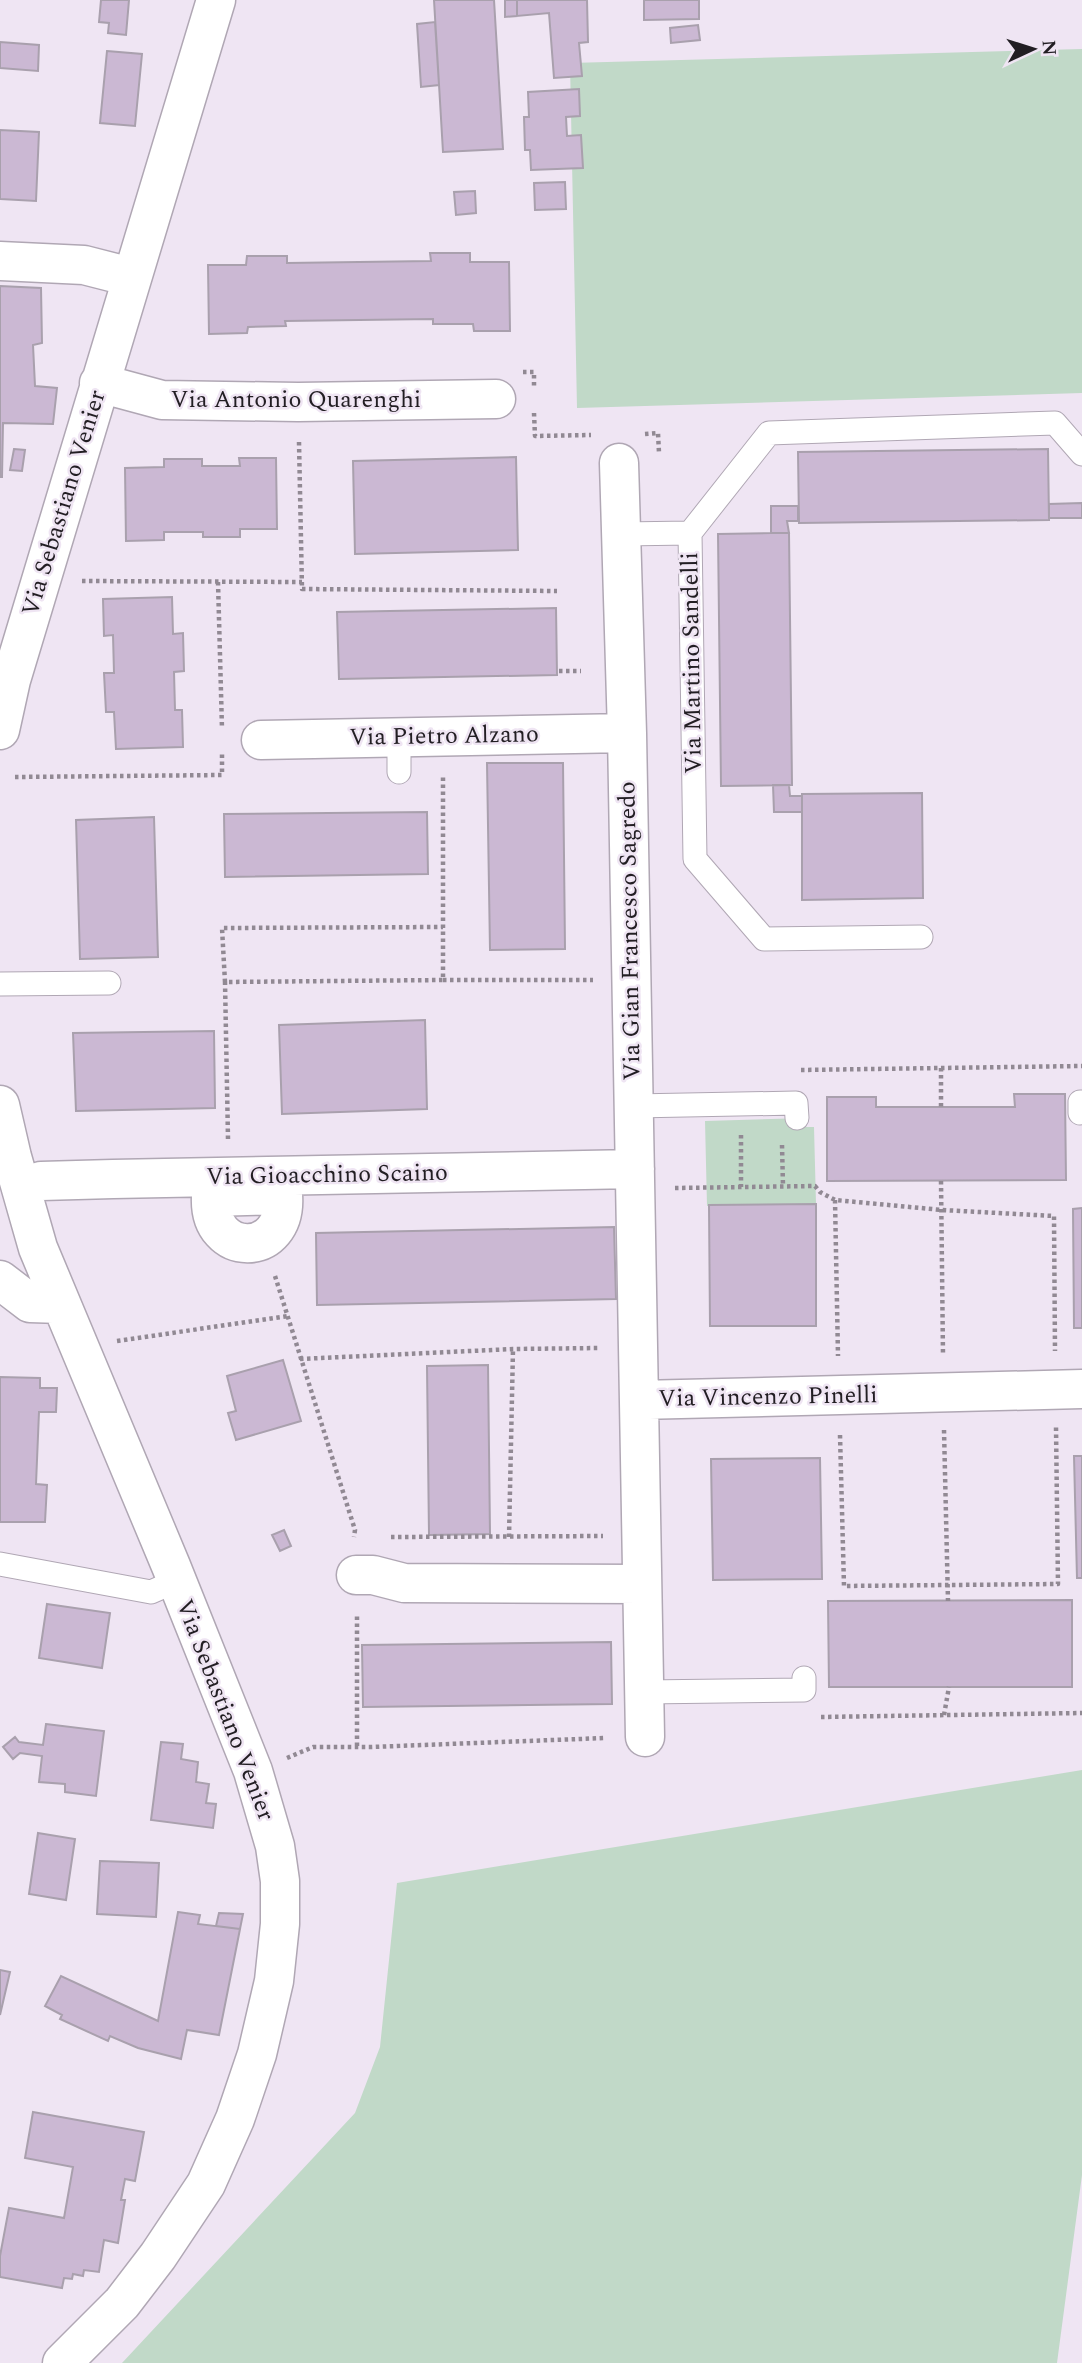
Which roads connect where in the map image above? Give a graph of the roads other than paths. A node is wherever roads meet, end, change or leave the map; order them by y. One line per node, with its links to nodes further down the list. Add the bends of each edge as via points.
1 (216, 0): 3 (street, Via Sebastiano Venier)
2 (0, 261): 3 (street, via 84,265)
3 (131, 277): 4 (street, Via Sebastiano Venier)
4 (99, 383): 5 (street, Via Antonio Quarenghi, via 162,400 298,402); 10 (street, Via Sebastiano Venier, via 10,680)
5 (509, 386)
6 (626, 448): 9 (street, Via Gian Francesco Sagredo)
7 (1082, 454): 8 (lane, Via Martino Sandelli, via 1055,423 769,433)
8 (690, 533): 9 (lane); 13 (lane, Via Martino Sandelli, via 695,859 764,939)
9 (622, 534): 11 (street, Via Gian Francesco Sagredo)
10 (0, 730)
11 (627, 733): 12 (street, Via Pietro Alzano, via 399,755); 17 (street, Via Gian Francesco Sagredo)
12 (261, 740)
13 (921, 937)
14 (109, 983): 15 (lane)
15 (0, 984)
16 (0, 1105): 20 (street, Via Sebastiano Venier)
17 (634, 1106): 18 (lane, via 796,1103); 19 (street, Via Gian Francesco Sagredo)
18 (797, 1118)
19 (635, 1168): 20 (street, Via Gioacchino Scaino, via 41,1181); 24 (street, Via Gian Francesco Sagredo)
20 (21, 1188): 22 (street, Via Sebastiano Venier)
21 (0, 1280): 22 (street, via 30,1303)
22 (61, 1304): 27 (street, Via Sebastiano Venier)
23 (1068, 1390): 24 (street, Via Vincenzo Pinelli)
24 (639, 1400): 28 (street, Via Vincenzo Pinelli)
25 (0, 1564): 27 (lane, Via Sebastiano Venier, via 151,1592)
26 (356, 1575): 28 (street, via 404,1583)
27 (176, 1581): 32 (street, Via Sebastiano Venier, via 253,1771 275,1846 280,1903 274,1981 257,2054 206,2184 122,2303)
28 (641, 1584): 30 (street, Via Vincenzo Pinelli)
29 (803, 1678): 30 (lane, via 804,1690)
30 (644, 1692): 31 (street, Via Vincenzo Pinelli)
31 (645, 1737)
32 (62, 2363)

